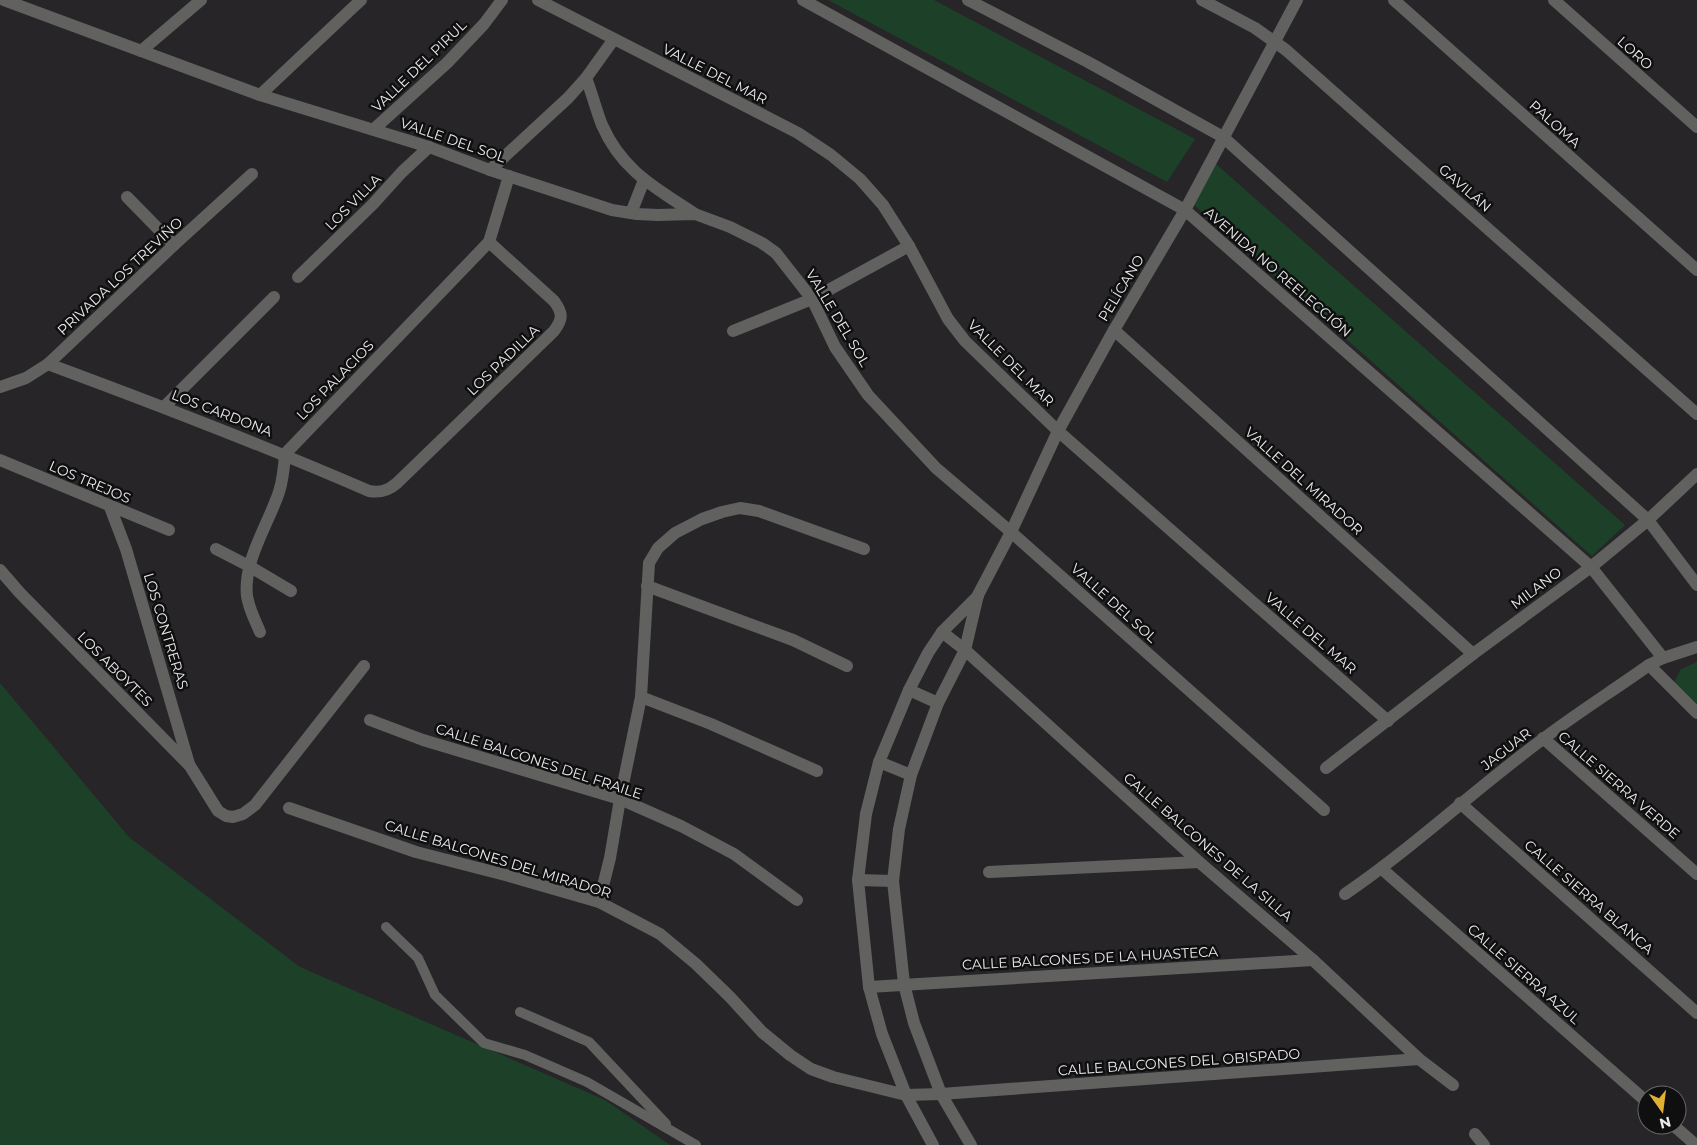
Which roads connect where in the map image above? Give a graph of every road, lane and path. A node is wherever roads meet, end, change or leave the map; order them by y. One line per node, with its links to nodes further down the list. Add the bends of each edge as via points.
1 (4, 0): 12 (street, VALLE DEL SOL)
2 (201, 0): 15 (street)
3 (361, 0): 17 (street)
4 (502, 0): 19 (street, VALLE DEL PIRUL, via 447,63)
5 (538, 0): 13 (street, VALLE DEL MAR)
6 (803, 0): 27 (street, AVENIDA NO REELECCIÓN)
7 (968, 0): 20 (street)
8 (1202, 0): 14 (street, GAVILÁN)
9 (1297, 0): 14 (street, PELÍCANO)
10 (1394, 0): 33 (street, PALOMA)
11 (1554, 0): 18 (street, LORO)
12 (24, 3): 15 (street, VALLE DEL SOL)
13 (614, 39): 16 (street); 32 (street, VALLE DEL MAR, via 798,133 831,155 877,198)
14 (1275, 41): 20 (street, PELÍCANO); 42 (street, GAVILÁN)
15 (142, 51): 17 (street, VALLE DEL SOL)
16 (586, 78): 22 (street); 25 (street, via 602,125 614,147)
17 (260, 95): 19 (street, VALLE DEL SOL)
18 (1697, 127)
19 (374, 130): 21 (street, VALLE DEL SOL)
20 (1223, 137): 27 (street, PELÍCANO); 49 (street)
21 (429, 147): 22 (street, VALLE DEL SOL); 34 (street, LOS VILLA)
22 (490, 170): 24 (street, VALLE DEL SOL)
23 (252, 174): 31 (street, PRIVADA LOS TREVIÑO)
24 (509, 176): 28 (street, VALLE DEL SOL, via 612,210); 30 (street, LOS PALACIOS)
25 (644, 180): 28 (street); 29 (street)
26 (127, 197): 31 (street)
27 (1185, 210): 37 (street, PELÍCANO); 55 (street, AVENIDA NO REELECCIÓN)
28 (631, 213): 29 (street, VALLE DEL SOL, via 658,216)
29 (695, 214): 36 (street, VALLE DEL SOL, via 730,227 776,253)
30 (489, 242): 44 (street, LOS PALACIOS); 47 (street, LOS PADILLA, via 554,301 561,315 560,322 391,488)
31 (174, 245): 39 (street, PRIVADA LOS TREVIÑO)
32 (909, 246): 36 (street); 43 (street, VALLE DEL MAR, via 948,319 965,341)
33 (1697, 270)
34 (298, 277)
35 (274, 297): 41 (street)
36 (812, 299): 38 (street); 51 (street, VALLE DEL SOL, via 835,347 868,395 936,468)
37 (1114, 330): 43 (street, PELÍCANO); 65 (street, VALLE DEL MIRADOR)
38 (733, 332)
39 (48, 364): 40 (street, PRIVADA LOS TREVIÑO, via 26,378); 41 (street, LOS CARDONA)
40 (0, 387)
41 (164, 407): 44 (street, LOS CARDONA)
42 (1697, 414)
43 (1058, 431): 51 (street, PELÍCANO); 75 (street, VALLE DEL MAR)
44 (285, 454): 47 (street, LOS CARDONA, via 369,491); 54 (street, via 279,492)
45 (0, 460): 48 (street, LOS TREJOS)
46 (1697, 474): 49 (street, MILANO)
47 (383, 492)
48 (110, 506): 50 (street, LOS TREJOS); 78 (street, LOS CONTRERAS, via 126,549)
49 (1648, 520): 55 (street, MILANO); 57 (street)
50 (169, 530)
51 (1011, 532): 60 (street, PELÍCANO); 85 (street, VALLE DEL SOL)
52 (216, 549): 54 (street)
53 (864, 550): 58 (street, via 759,511 740,508 702,519 675,533 658,548 649,563)
54 (249, 566): 59 (street); 61 (street, via 247,596)
55 (1591, 567): 65 (street, MILANO); 66 (street, AVENIDA NO REELECCIÓN)
56 (0, 570): 78 (street, LOS ABOYTES)
57 (1697, 585)
58 (646, 586): 69 (street, via 793,640); 71 (street)
59 (291, 591)
60 (978, 596): 62 (street, PELÍCANO); 64 (street, PELÍCANO)
61 (260, 632)
62 (942, 632): 64 (street, CALLE BALCONES DE LA SILLA); 70 (street, PELÍCANO)
63 (1697, 647): 66 (street, JAGUAR)
64 (965, 650): 72 (street, PELÍCANO); 86 (street, CALLE BALCONES DE LA SILLA)
65 (1473, 654): 75 (street, MILANO)
66 (1664, 658): 67 (street, JAGUAR)
67 (1649, 665): 73 (street); 76 (street, JAGUAR)
68 (364, 666): 78 (street, LOS ABOYTES, via 255,805 243,814 233,817 218,812)
69 (847, 666)
70 (910, 690): 72 (street); 77 (street, PELÍCANO)
71 (641, 697): 80 (street, via 711,724); 82 (street)
72 (938, 703): 81 (street, PELÍCANO)
73 (1697, 713)
74 (370, 720): 82 (street, CALLE BALCONES DEL FRAILE, via 423,740)
75 (1388, 720): 79 (street, MILANO)
76 (1543, 738): 83 (street, JAGUAR); 89 (street, CALLE SIERRA VERDE)
77 (879, 762): 81 (street); 90 (street, PELÍCANO, via 866,814)
78 (190, 766)
79 (1326, 768)
80 (817, 772)
81 (911, 775): 91 (street, PELÍCANO, via 898,829)
82 (620, 799): 93 (street, CALLE BALCONES DEL FRAILE, via 734,854); 94 (street)
83 (1460, 804): 87 (street, JAGUAR); 100 (street, CALLE SIERRA BLANCA)
84 (289, 808): 94 (street, CALLE BALCONES DEL MIRADOR, via 416,852)
85 (1324, 810)
86 (1199, 862): 88 (street); 96 (street, CALLE BALCONES DE LA SILLA)
87 (1382, 869): 92 (street, JAGUAR); 103 (street, CALLE SIERRA AZUL)
88 (989, 872)
89 (1697, 874)
90 (858, 880): 91 (street); 98 (street, PELÍCANO)
91 (893, 881): 97 (street, PELÍCANO)
92 (1345, 894)
93 (797, 900)
94 (599, 902): 105 (street, CALLE BALCONES DEL MIRADOR, via 660,934 696,964 762,1032 811,1069 833,1078)
95 (386, 927): 106 (lane, via 418,958 435,995 484,1043 525,1055 587,1082)
96 (1314, 960): 97 (street, CALLE BALCONES DE LA HUASTECA); 101 (street, CALLE BALCONES DE LA SILLA)
97 (904, 984): 98 (street, CALLE BALCONES DE LA HUASTECA); 104 (street, PELÍCANO, via 914,1022)
98 (869, 987): 105 (street, PELÍCANO, via 882,1034)
99 (520, 1012): 106 (lane, via 589,1042)
100 (1697, 1012)
101 (1419, 1059): 102 (street, CALLE BALCONES DE LA SILLA); 104 (street, CALLE BALCONES DEL OBISPADO)
102 (1453, 1085)
103 (1637, 1093)
104 (941, 1094): 105 (street, CALLE BALCONES DEL MIRADOR); 109 (street, PELÍCANO)
105 (906, 1095): 111 (street, PELÍCANO)
106 (673, 1132): 110 (lane)
107 (1475, 1134): 112 (street)
108 (1684, 1135): 113 (street)
109 (968, 1144)
110 (696, 1145)
111 (933, 1145)
112 (1484, 1145)
113 (1696, 1145)

